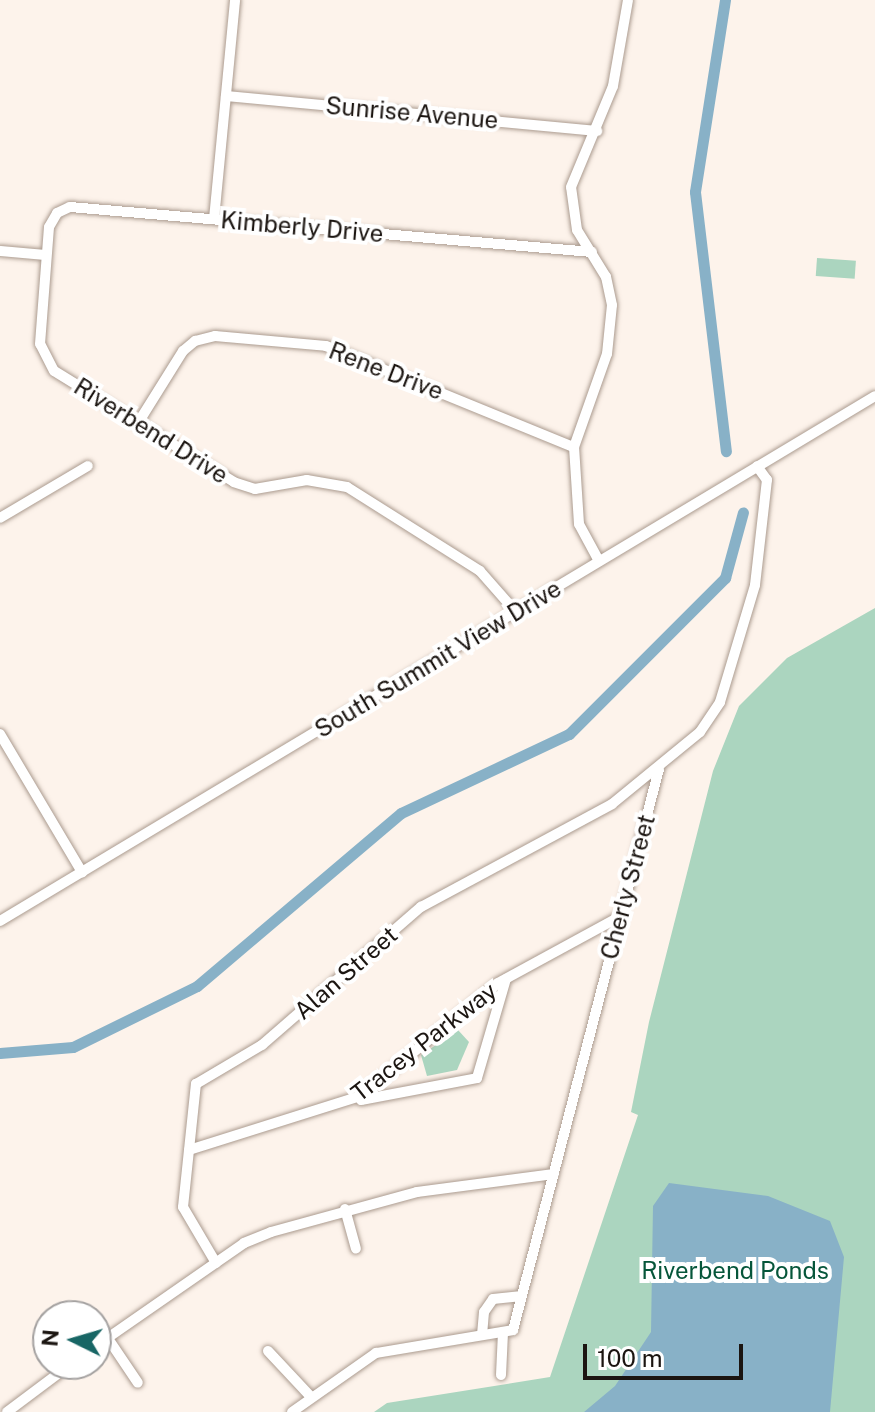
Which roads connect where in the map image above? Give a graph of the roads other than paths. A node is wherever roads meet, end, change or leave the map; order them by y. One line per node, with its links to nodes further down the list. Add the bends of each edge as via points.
1 (235, 0): 3 (street)
2 (628, 0): 4 (street, via 613,86)
3 (226, 96): 4 (street, Sunrise Avenue); 5 (street)
4 (597, 131): 7 (street, via 577,162 571,187 573,217)
5 (214, 219): 7 (street, Kimberly Drive); 8 (street, Kimberly Drive, via 70,207 52,219)
6 (0, 251): 8 (street)
7 (592, 252): 11 (street, via 611,293 612,334)
8 (46, 255): 10 (street, Riverbend Drive, via 40,344 47,363)
9 (875, 396): 13 (street, South Summit View Drive)
10 (138, 423): 11 (street, Rene Drive, via 183,351 215,336 326,346); 16 (street, Riverbend Drive, via 246,487 268,489 307,480 347,487 480,571)
11 (574, 447): 15 (street, via 579,524)
12 (88, 466): 14 (street)
13 (757, 466): 15 (street, South Summit View Drive); 18 (street, via 767,480 756,572 734,662 720,702 700,732)
14 (0, 518)
15 (599, 561): 16 (street, South Summit View Drive)
16 (516, 612): 19 (street, South Summit View Drive)
17 (0, 734): 19 (street)
18 (659, 769): 20 (street, Cherly Street); 24 (street, Alan Street, via 612,804 421,907 262,1045 196,1084)
19 (82, 872): 21 (street, South Summit View Drive)
20 (621, 916): 22 (street, Tracey Parkway); 25 (street, Cherly Street)
21 (0, 921)
22 (506, 979): 23 (street, Tracey Parkway, via 376,1085); 23 (street, Tracey Parkway, via 477,1078)
23 (342, 1105): 24 (street, Tracey Parkway)
24 (189, 1150): 28 (street, Alan Street, via 185,1218)
25 (554, 1174): 26 (street, via 417,1192); 29 (street, Cherly Street)
26 (345, 1209): 27 (street); 28 (street, via 271,1232)
27 (356, 1249)
28 (216, 1263): 31 (street)
29 (522, 1296): 30 (street, Cherly Street); 32 (street, via 493,1299 484,1312)
30 (508, 1331): 32 (street); 35 (street, Cherly Street)
31 (112, 1334)
32 (482, 1335): 38 (street, via 376,1353)
33 (112, 1344): 37 (street)
34 (268, 1351): 38 (street)
35 (501, 1375)
36 (50, 1380): 39 (street)
37 (138, 1383)
38 (311, 1397): 40 (street)
39 (7, 1412)
40 (292, 1412)

